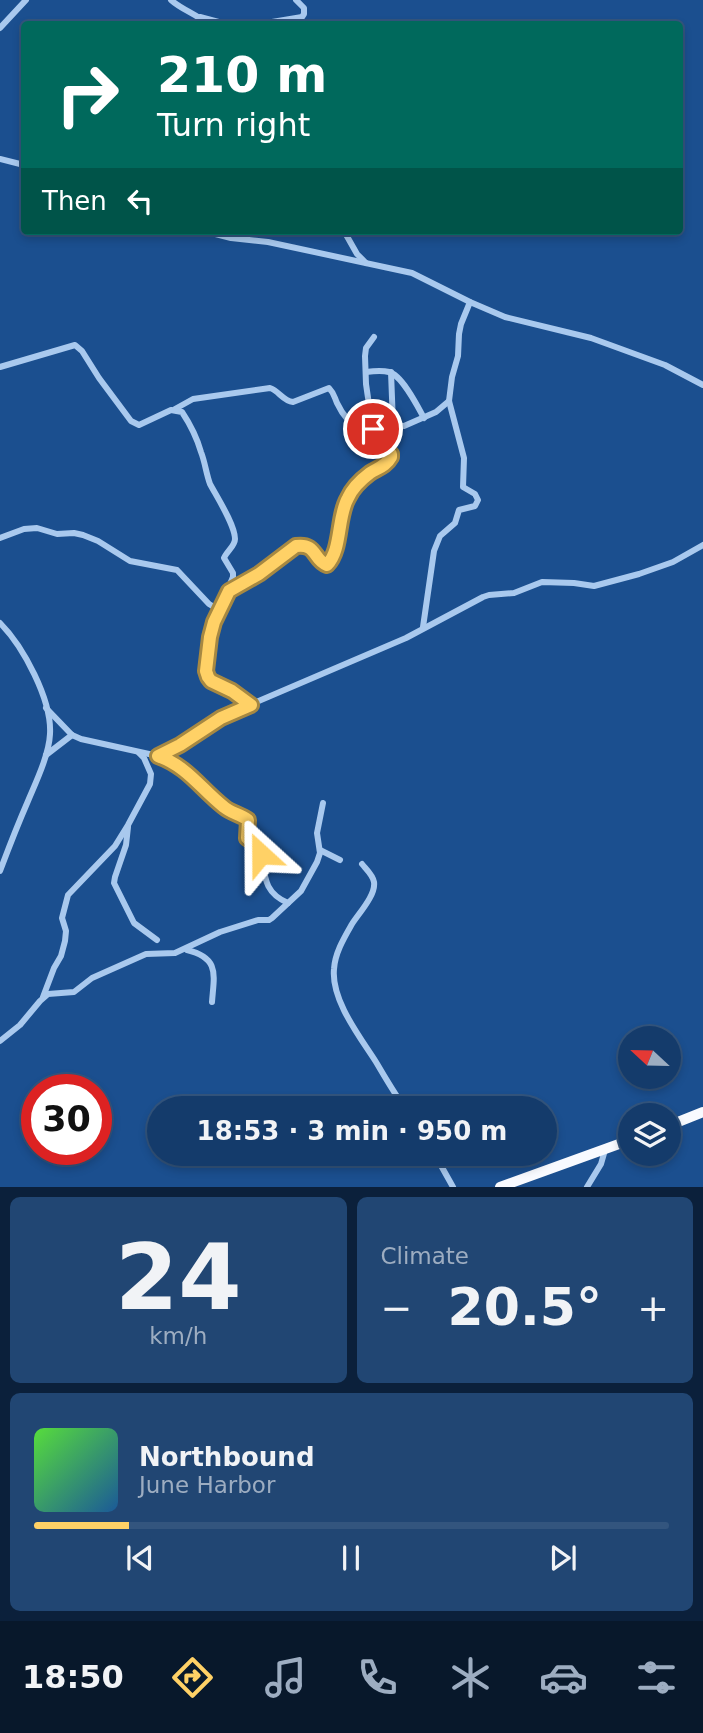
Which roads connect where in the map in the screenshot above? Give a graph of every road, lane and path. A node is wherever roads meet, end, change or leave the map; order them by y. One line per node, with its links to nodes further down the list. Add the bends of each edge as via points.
1 (26, 0): 8 (street)
2 (171, 0): 4 (street)
3 (296, 0): 7 (street, via 304,8 302,17)
4 (198, 17): 5 (street); 6 (street)
5 (203, 21)
6 (214, 21)
7 (278, 21)
8 (0, 28)
9 (0, 159): 10 (street)
10 (21, 164)
11 (222, 235): 13 (street)
12 (346, 235): 13 (street)
13 (366, 263): 14 (street, via 412,273)
14 (470, 302): 19 (street, via 505,317 612,345); 20 (street, via 461,324)
15 (374, 337): 17 (street, via 366,350)
16 (0, 367): 21 (street, via 75,345 131,421 139,425)
17 (366, 372): 18 (street); 23 (street)
18 (391, 372): 22 (street); 24 (street)
19 (703, 385)
20 (449, 401): 22 (street); 30 (street, via 464,458 463,487 478,500 475,506 459,510 455,523 437,541)
21 (175, 409): 23 (street, via 188,400 270,388 293,402 329,388 357,429 363,431); 27 (street, via 191,426 209,482 234,534 225,558 233,573)
22 (424, 418): 24 (street, via 404,426)
23 (374, 424): 24 (street, via 382,419); 27 (street, via 374,441 391,457 349,494 328,564 321,563 309,547 296,546)
24 (393, 424)
25 (0, 538): 28 (street, via 37,528 83,535 130,561 177,570)
26 (703, 545): 30 (street, via 673,562 594,586 548,582 489,595)
27 (229, 591): 28 (street)
28 (219, 610): 31 (street, via 210,637 208,677)
29 (0, 623): 32 (street, via 28,661)
30 (424, 627): 31 (street)
31 (251, 705): 35 (street)
32 (46, 708): 33 (street); 36 (street, via 50,734)
33 (72, 735): 34 (street); 36 (street)
34 (137, 752): 35 (street); 38 (street, via 147,761 152,779)
35 (158, 756): 43 (street, via 180,766 226,809 248,820 247,838 260,847 267,883)
36 (44, 757): 42 (street)
37 (323, 803): 39 (street)
38 (128, 825): 44 (street, via 114,883 134,923); 46 (street, via 68,895 62,916 65,941)
39 (319, 848): 40 (street); 43 (street, via 305,884)
40 (340, 860)
41 (362, 864): 49 (street, via 374,885 335,960 334,983 352,1024)
42 (0, 871)
43 (288, 903): 45 (street, via 270,920 234,927)
44 (157, 940)
45 (185, 949): 46 (street, via 146,954 92,978 74,992); 47 (street, via 202,954 212,964)
46 (43, 998): 48 (street)
47 (212, 1002)
48 (0, 1041)
49 (397, 1096)
50 (703, 1112): 51 (highway)
51 (681, 1121)
52 (618, 1145): 53 (highway)
53 (605, 1150): 56 (highway); 57 (street)
54 (441, 1166): 55 (street)
55 (453, 1187)
56 (500, 1187)
57 (587, 1187)

